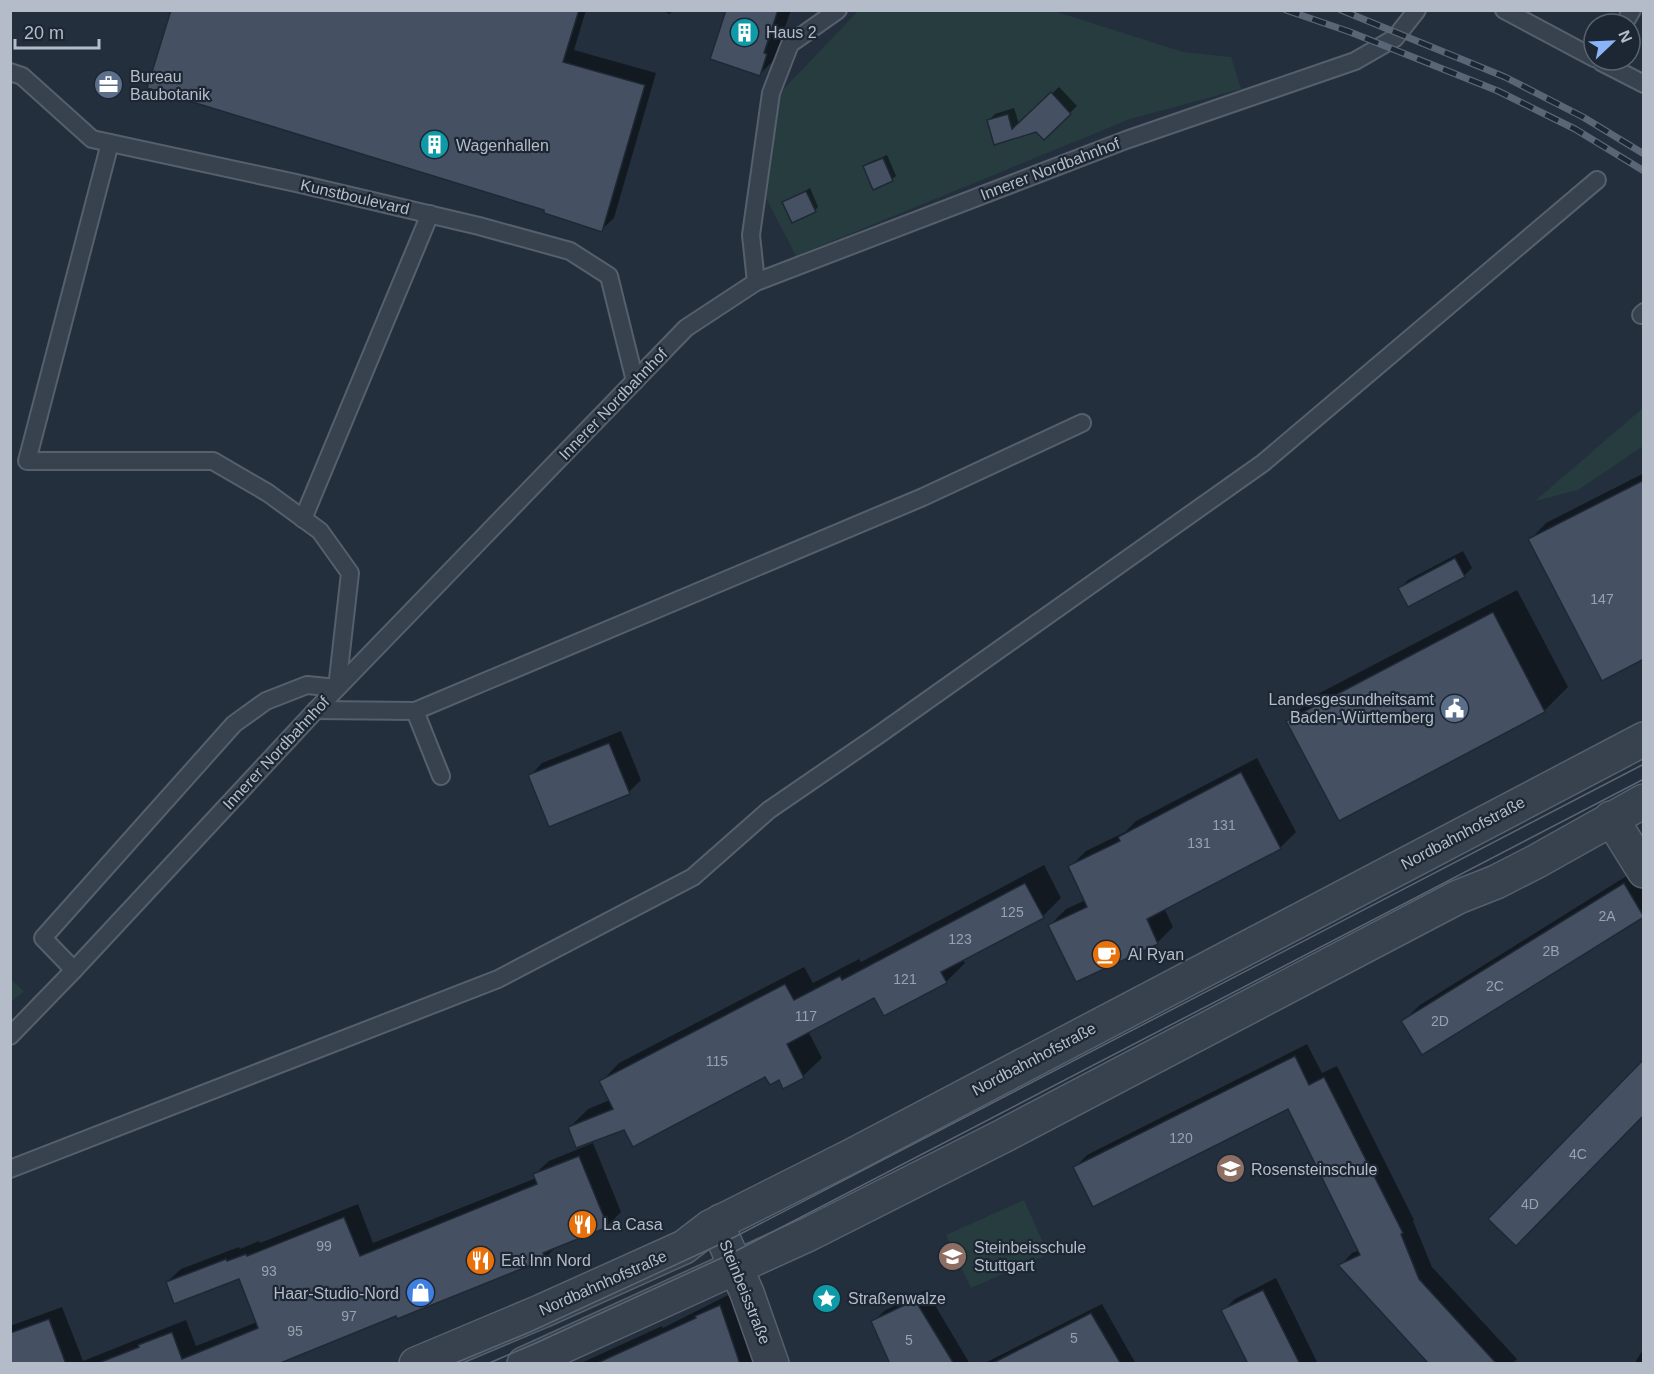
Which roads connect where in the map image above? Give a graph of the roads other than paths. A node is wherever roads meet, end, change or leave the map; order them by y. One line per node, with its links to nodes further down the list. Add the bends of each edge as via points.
1 (838, 10): 11 (lane, via 790,44 771,93 752,235)
2 (1417, 10): 11 (lane, Innerer Nordbahnhof, via 1395,38 1355,61 1126,140)
3 (1504, 10): 4 (lane)
4 (1582, 51)
5 (10, 72): 8 (lane, Kunstboulevard, via 22,76 92,139)
6 (1621, 72): 7 (lane)
7 (1644, 84)
8 (110, 143): 10 (lane, Kunstboulevard); 14 (lane, via 27,461 213,461)
9 (1597, 180): 25 (lane, via 1263,464 769,810 693,877 498,979)
10 (430, 214): 12 (lane, Kunstboulevard, via 570,251 609,276); 14 (lane)
11 (756, 282): 12 (lane, Innerer Nordbahnhof, via 686,328)
12 (635, 381): 15 (lane, Innerer Nordbahnhof)
13 (1082, 423): 17 (lane, via 912,501)
14 (303, 519): 15 (lane, via 320,531 350,573)
15 (337, 688): 16 (lane, Innerer Nordbahnhof); 23 (lane, via 307,685 266,701 234,724 43,938)
16 (316, 710): 17 (lane); 23 (lane, Innerer Nordbahnhof)
17 (416, 711): 19 (lane)
18 (1644, 739): 26 (street, Nordbahnhofstraße)
19 (441, 776)
20 (1644, 801): 21 (street)
21 (1611, 818): 22 (street); 27 (street, via 1537,861 1458,897 1001,1137)
22 (1644, 871)
23 (74, 970): 24 (lane, Innerer Nordbahnhof)
24 (10, 1036)
25 (10, 1169)
26 (721, 1221): 27 (street, Steinbeisstraße, via 720,1231); 28 (street, Nordbahnhofstraße, via 684,1247)
27 (737, 1269): 29 (street); 30 (street, Steinbeisstraße)
28 (417, 1364)
29 (524, 1364)
30 (772, 1364)

